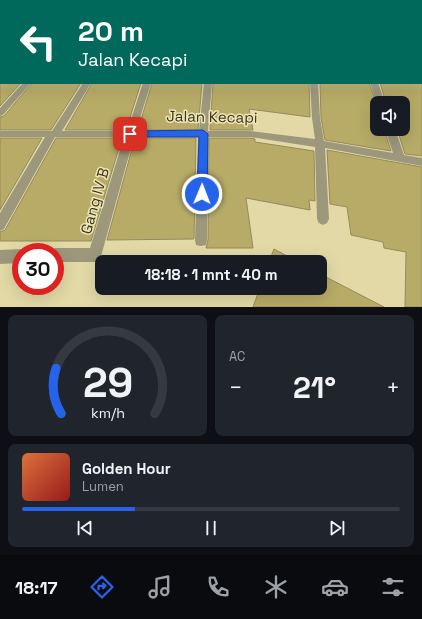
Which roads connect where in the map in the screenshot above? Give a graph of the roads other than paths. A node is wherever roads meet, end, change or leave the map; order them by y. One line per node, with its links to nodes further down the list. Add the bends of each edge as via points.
1 (26, 84): 8 (street)
2 (86, 84): 10 (street)
3 (147, 84): 11 (street, Gang IV B)
4 (208, 84): 12 (street)
5 (314, 84): 14 (street)
6 (374, 84): 7 (street)
7 (379, 96)
8 (0, 113)
9 (0, 134): 10 (street, Jalan Kecapi)
10 (53, 134): 11 (street, Jalan Kecapi); 18 (street)
11 (130, 134): 12 (street, Jalan Kecapi); 20 (street, Gang IV B, via 95,255)
12 (203, 134): 14 (street, Jalan Kecapi, via 271,136); 19 (street)
13 (392, 136): 15 (street)
14 (320, 144): 15 (street, Jalan Kecapi); 17 (street)
15 (400, 158): 16 (street, Jalan Kecapi)
16 (422, 162)
17 (323, 219)
18 (0, 225)
19 (201, 240)
20 (64, 255)
21 (12, 256): 22 (street)
22 (0, 257)

